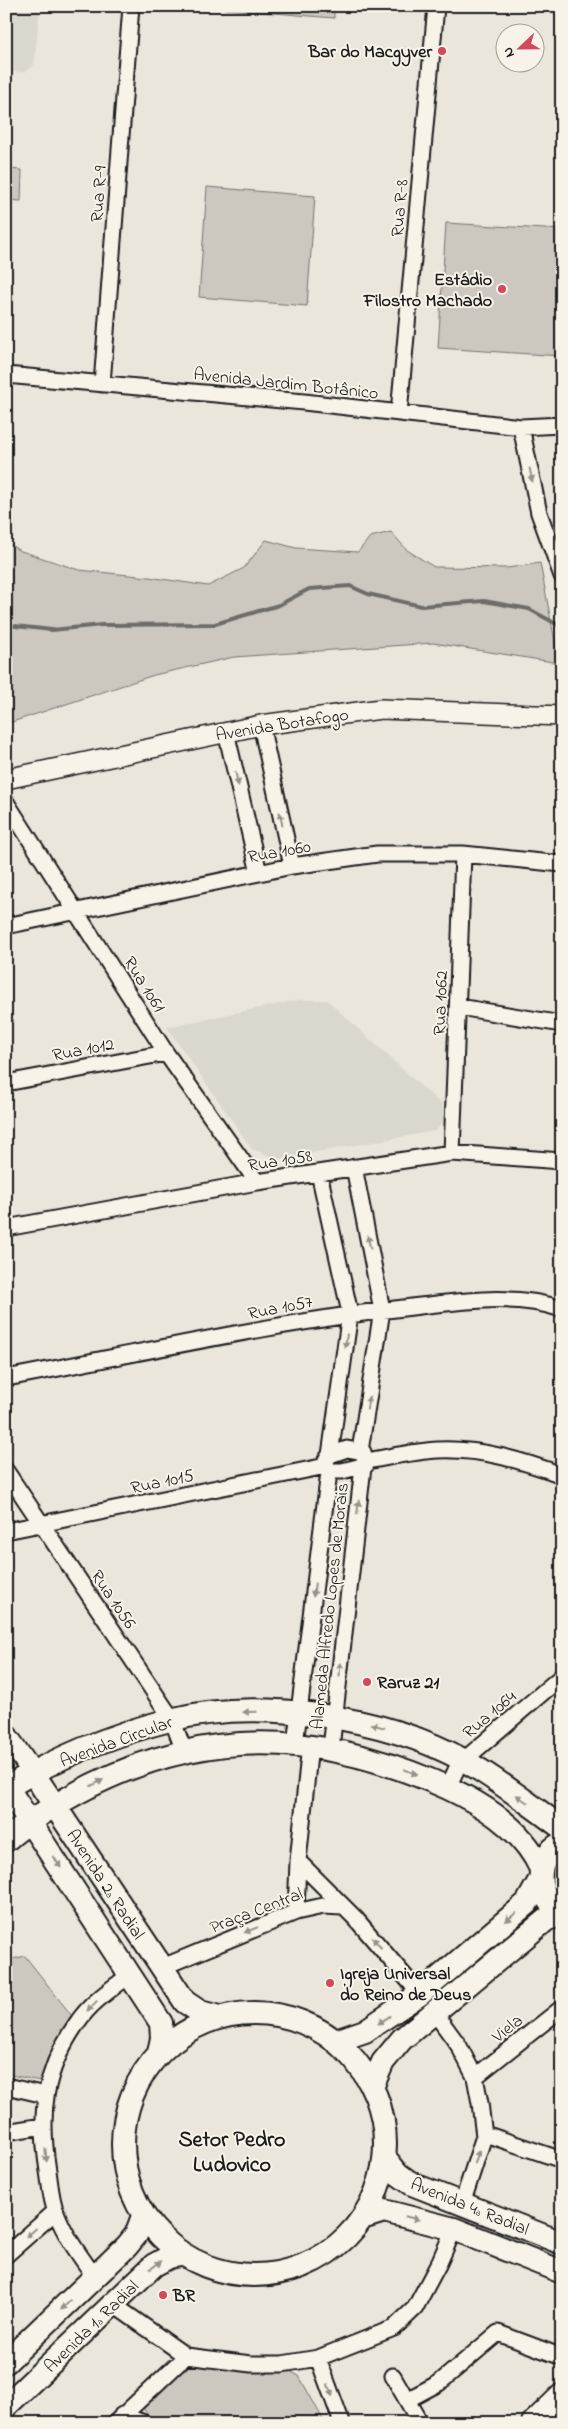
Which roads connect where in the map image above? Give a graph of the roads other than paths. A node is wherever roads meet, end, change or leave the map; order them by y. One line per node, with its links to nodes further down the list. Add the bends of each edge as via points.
1 (131, 6): 4 (street, Rua R-9)
2 (436, 6): 5 (street, Rua R-8)
3 (6, 375): 4 (street, Avenida Jardim Botânico)
4 (102, 384): 5 (street, Avenida Jardim Botânico)
5 (399, 413): 7 (street, Avenida Jardim Botânico)
6 (562, 425): 7 (street, Avenida Jardim Botânico)
7 (521, 427): 8 (street, one-way to 8, via 539,513)
8 (562, 576)
9 (562, 716): 10 (street, Avenida Botafogo, via 381,709)
10 (261, 725): 11 (street, Avenida Botafogo); 16 (street, one-way to 10)
11 (226, 732): 12 (street, Avenida Botafogo); 17 (street, one-way to 17)
12 (6, 779)
13 (6, 802): 18 (street, Rua 1061)
14 (463, 854): 15 (street, Rua 1060); 16 (street, Rua 1060, via 377,854); 20 (street, Rua 1062)
15 (562, 864)
16 (292, 866): 17 (street, Rua 1060)
17 (259, 873): 18 (street, Rua 1060)
18 (78, 913): 19 (street, Rua 1060); 22 (street, Rua 1061)
19 (6, 926)
20 (459, 1007): 21 (street); 24 (street, Rua 1062)
21 (562, 1024)
22 (166, 1053): 23 (street, Rua 1012); 28 (street, Rua 1061)
23 (6, 1083)
24 (452, 1152): 25 (street, Rua 1058); 26 (street, Rua 1058)
25 (562, 1161)
26 (354, 1166): 27 (street, Rua 1058); 31 (street, Alameda Alfredo Lopes de Morais, one-way to 26)
27 (319, 1173): 28 (street, Rua 1058); 32 (street, Alameda Alfredo Lopes de Morais)
28 (257, 1182): 29 (street, Rua 1058)
29 (6, 1228)
30 (562, 1309): 31 (street, Rua 1057, via 546,1303 474,1300)
31 (382, 1310): 32 (street, Rua 1057); 34 (street, Alameda Alfredo Lopes de Morais, one-way to 31)
32 (350, 1313): 33 (street, Rua 1057); 35 (street, Alameda Alfredo Lopes de Morais, one-way to 35)
33 (6, 1378)
34 (363, 1460): 35 (street); 35 (street, via 347,1448); 37 (street, via 438,1450 480,1452 526,1462); 42 (street, Alameda Alfredo Lopes de Morais, one-way to 34)
35 (328, 1464): 38 (street, Rua 1015); 41 (street, Alameda Alfredo Lopes de Morais, one-way to 41)
36 (6, 1471): 38 (street, Rua 1056)
37 (562, 1475)
38 (43, 1525): 39 (street, Rua 1015); 43 (street, Rua 1056)
39 (6, 1531)
40 (562, 1676): 47 (street, Rua 1064)
41 (299, 1713): 42 (main road, Avenida Circular); 43 (main road, Avenida Circular, one-way to 43, via 255,1711); 45 (street, Alameda Alfredo Lopes de Morais)
42 (336, 1718): 45 (street, Alameda Alfredo Lopes de Morais); 47 (main road, Avenida Circular, one-way to 42, via 403,1733)
43 (172, 1719): 46 (street, Rua 1056); 48 (main road, Avenida Circular, via 96,1745)
44 (6, 1734): 48 (main road, Avenida 2ª Radial)
45 (312, 1746): 46 (main road, Avenida Circular, via 246,1743); 50 (main road, Avenida Circular, one-way to 50, via 392,1764); 56 (street)
46 (184, 1751): 51 (main road, Avenida Circular, one-way to 46, via 107,1778)
47 (464, 1760): 50 (street, Rua 1064); 53 (main road, Avenida Circular, one-way to 47)
48 (33, 1773): 49 (main road, Avenida Circular); 51 (main road, Avenida 2ª Radial)
49 (7, 1787): 52 (main road, Avenida 2ª Radial)
50 (448, 1787): 57 (main road, Avenida Circular, via 516,1834 529,1847)
51 (54, 1805): 52 (main road, Avenida Circular); 61 (main road, Avenida 2ª Radial)
52 (30, 1821): 54 (main road, Avenida Circular); 62 (main road, Avenida 2ª Radial, one-way to 62)
53 (562, 1828)
54 (6, 1840)
55 (562, 1843): 57 (main road, via 548,1853)
56 (298, 1861): 58 (street); 59 (street)
57 (540, 1874): 60 (main road, Avenida Circular, via 548,1901); 63 (main road, one-way to 63, via 527,1903)
58 (342, 1907): 59 (street, Praça Central, via 322,1906); 63 (street, one-way to 58)
59 (296, 1912): 61 (street, Praça Central, one-way to 61)
60 (562, 1914): 65 (main road, via 547,1919)
61 (160, 1968): 66 (main road, Avenida 2ª Radial, via 185,2002 200,2012)
62 (130, 1975): 68 (main road, Avenida 2ª Radial, via 161,2023); 72 (street, one-way to 72, via 92,2005 77,2022 52,2070)
63 (420, 1994): 67 (main road, one-way to 67, via 365,2031)
64 (562, 2008): 69 (street, Viela)
65 (435, 2013): 69 (street, via 459,2046); 71 (main road, via 402,2039 383,2062)
66 (219, 2017): 67 (main road, via 256,2012 293,2018); 68 (main road, via 187,2029)
67 (336, 2041): 71 (main road, via 356,2061)
68 (159, 2052): 80 (main road, via 134,2089 123,2132 126,2176)
69 (475, 2077): 75 (street)
70 (6, 2086): 72 (street)
71 (372, 2087): 76 (main road, via 384,2122)
72 (45, 2095): 73 (street)
73 (43, 2126): 74 (street); 79 (street, one-way to 79)
74 (6, 2132)
75 (484, 2136): 77 (street); 78 (street, one-way to 75)
76 (386, 2159): 78 (main road, Avenida 4ª Radial, via 412,2184); 81 (main road)
77 (562, 2160)
78 (462, 2204): 83 (main road, Avenida 4ª Radial)
79 (56, 2211): 84 (street, one-way to 84); 87 (street, via 75,2249)
80 (143, 2216): 85 (main road); 87 (main road, Avenida 1ª Radial, via 136,2234)
81 (365, 2217): 82 (main road, Avenida 4ª Radial, one-way to 82, via 384,2211); 85 (main road, via 342,2243 306,2267 264,2277 221,2273)
82 (454, 2229): 86 (main road, Avenida 4ª Radial); 91 (street, via 415,2308 394,2328)
83 (562, 2243)
84 (6, 2255)
85 (181, 2255): 88 (main road, Avenida 1ª Radial, one-way to 85, via 154,2265)
86 (562, 2272)
87 (95, 2277): 92 (main road, Avenida 1ª Radial, one-way to 92)
88 (114, 2305): 89 (street); 96 (main road, Avenida 1ª Radial)
89 (186, 2356): 91 (street, via 251,2364 282,2364); 97 (street)
90 (562, 2357): 95 (street, via 498,2333 439,2383)
91 (318, 2358): 99 (street, one-way to 99)
92 (6, 2362)
93 (393, 2376): 95 (street)
94 (562, 2395): 101 (main road)
95 (407, 2400): 100 (street)
96 (6, 2406)
97 (118, 2419): 98 (street)
98 (144, 2423)
99 (342, 2423)
100 (420, 2423)
101 (533, 2423)

